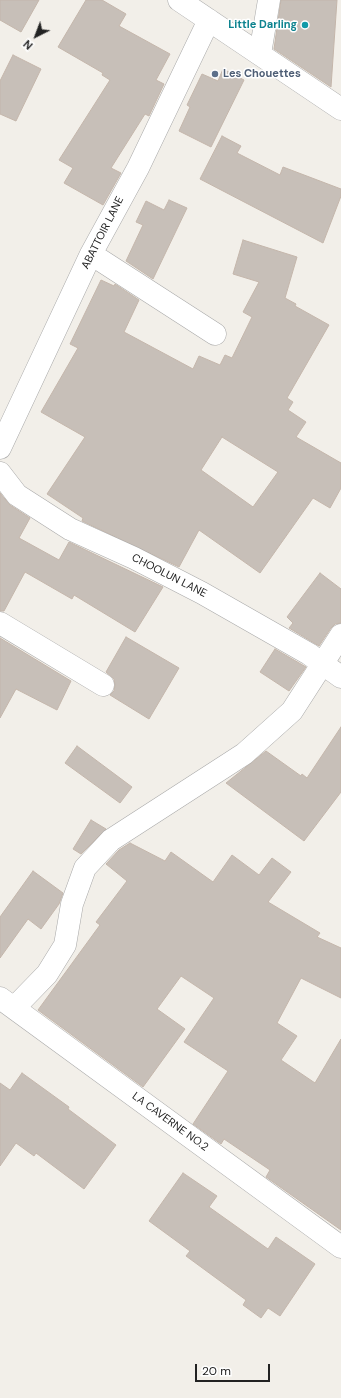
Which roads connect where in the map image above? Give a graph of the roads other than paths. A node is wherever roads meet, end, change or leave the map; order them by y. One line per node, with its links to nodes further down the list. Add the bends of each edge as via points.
1 (179, 0): 3 (street)
2 (269, 0): 4 (street)
3 (209, 20): 4 (street); 6 (street, ABATTOIR LANE, via 138,168)
4 (260, 54): 5 (street)
5 (341, 109)
6 (91, 254): 7 (street); 8 (street, ABATTOIR LANE)
7 (215, 334)
8 (0, 448)
9 (0, 474): 12 (street, CHOOLUN LANE, via 17,495 70,529 202,593)
10 (0, 623): 14 (street)
11 (341, 635): 12 (street)
12 (322, 663): 13 (street, CHOOLUN LANE); 15 (street, via 292,711 244,754 111,840 85,868 72,904 65,945 47,974)
13 (341, 677)
14 (102, 685)
15 (7, 1003): 16 (street, LA CAVERNE NO.2)
16 (341, 1247)

